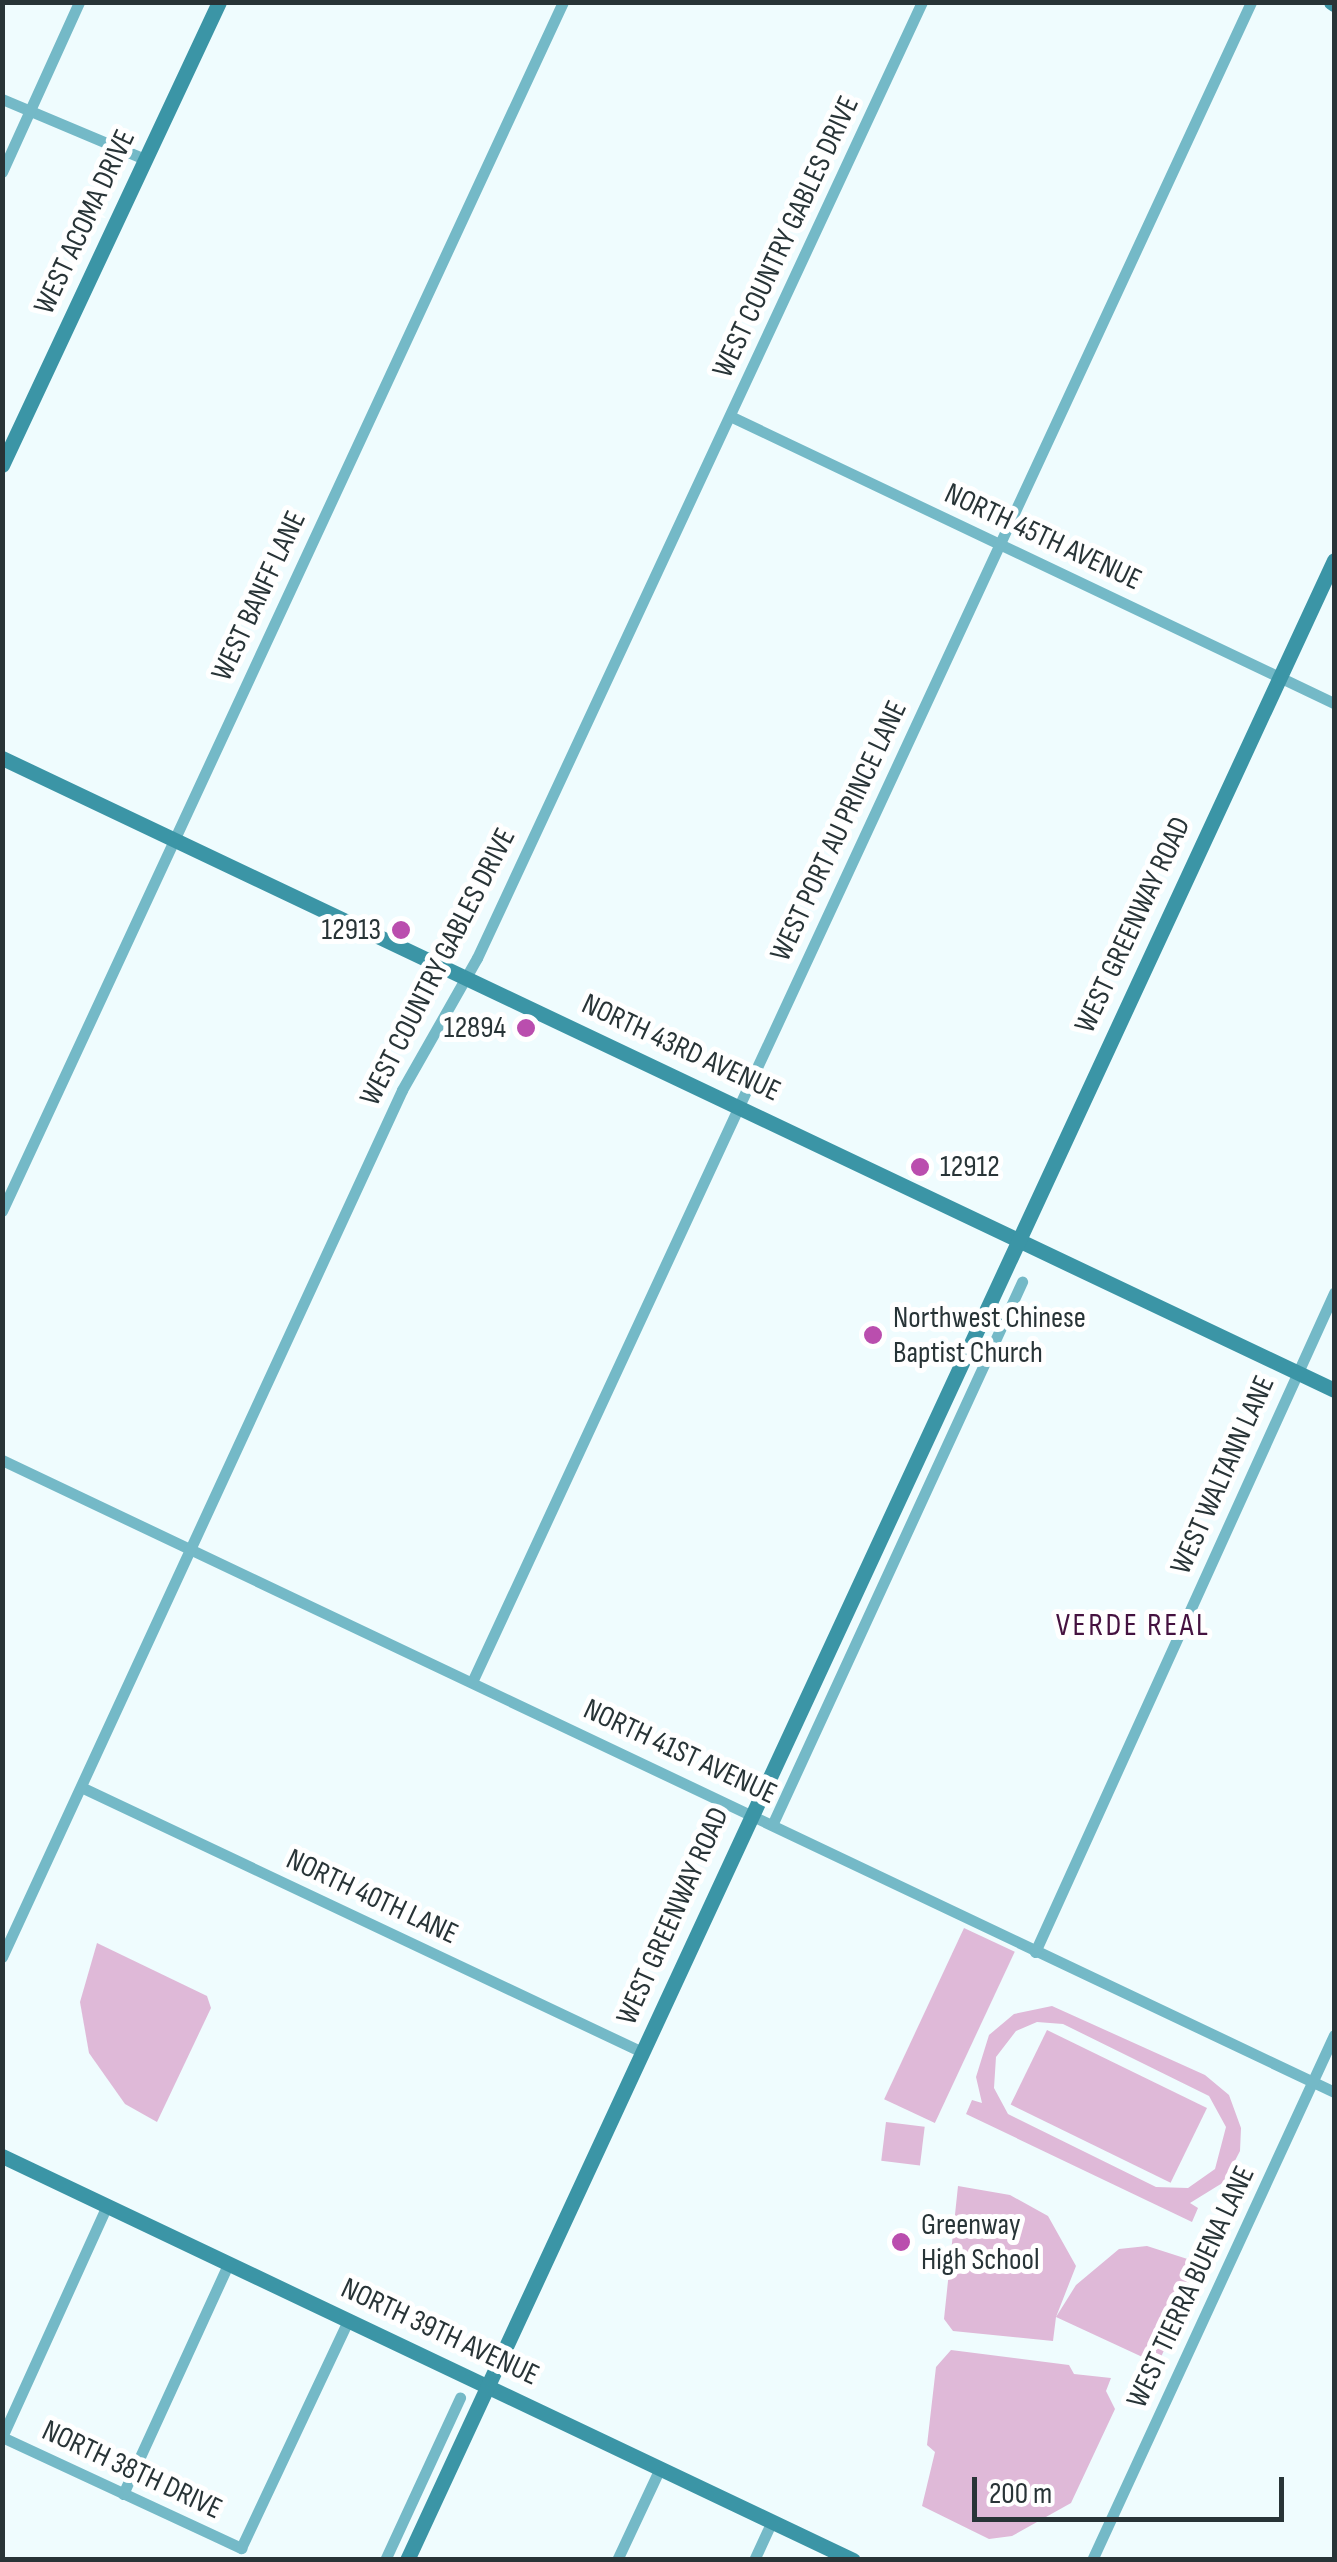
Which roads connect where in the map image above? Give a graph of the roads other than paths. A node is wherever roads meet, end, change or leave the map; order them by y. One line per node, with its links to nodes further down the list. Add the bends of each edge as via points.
1 (79, 2): 7 (street)
2 (218, 2): 8 (main road, WEST ACOMA DRIVE)
3 (562, 2): 17 (street, WEST BANFF LANE)
4 (922, 2): 10 (street, WEST COUNTRY GABLES DRIVE)
5 (1251, 2): 12 (street, WEST PORT AU PRINCE LANE)
6 (2, 98): 7 (street)
7 (32, 106): 8 (street); 9 (street)
8 (145, 159): 11 (main road, WEST ACOMA DRIVE)
9 (2, 172)
10 (730, 416): 12 (street, NORTH 45TH AVENUE); 18 (street, WEST COUNTRY GABLES DRIVE)
11 (2, 465)
12 (1001, 544): 14 (street, NORTH 45TH AVENUE); 19 (street, WEST PORT AU PRINCE LANE)
13 (1334, 560): 14 (main road, WEST GREENWAY ROAD)
14 (1280, 677): 15 (street, NORTH 45TH AVENUE); 21 (main road, WEST GREENWAY ROAD)
15 (1334, 702)
16 (2, 758): 17 (main road, NORTH 43RD AVENUE)
17 (174, 839): 18 (main road, NORTH 43RD AVENUE); 20 (street, WEST BANFF LANE)
18 (466, 976): 19 (main road, NORTH 43RD AVENUE); 29 (street, WEST COUNTRY GABLES DRIVE, via 408,1078)
19 (738, 1105): 21 (main road, NORTH 43RD AVENUE); 30 (street, WEST PORT AU PRINCE LANE)
20 (2, 1211)
21 (1016, 1237): 24 (main road, WEST GREENWAY ROAD); 26 (main road, NORTH 43RD AVENUE)
22 (1022, 1282): 25 (street, WEST GREENWAY ROAD)
23 (1334, 1293): 26 (street, WEST WALTANN LANE)
24 (981, 1314): 25 (street); 32 (main road, WEST GREENWAY ROAD)
25 (1003, 1324): 33 (street, WEST GREENWAY ROAD)
26 (1297, 1372): 27 (main road, NORTH 43RD AVENUE); 34 (street, WEST WALTANN LANE)
27 (1334, 1390)
28 (2, 1460): 29 (street, NORTH 41ST AVENUE)
29 (191, 1548): 30 (street, NORTH 41ST AVENUE); 31 (street, WEST COUNTRY GABLES DRIVE)
30 (472, 1682): 32 (street, NORTH 41ST AVENUE)
31 (81, 1787): 35 (street, WEST COUNTRY GABLES DRIVE); 37 (street, NORTH 40TH LANE)
32 (750, 1813): 33 (street, NORTH 41ST AVENUE); 37 (main road, WEST GREENWAY ROAD)
33 (773, 1824): 34 (street, NORTH 41ST AVENUE)
34 (1035, 1952): 38 (street, NORTH 41ST AVENUE)
35 (2, 1957)
36 (1334, 2035): 38 (street, WEST TIERRA BUENA LANE)
37 (642, 2052): 44 (main road, WEST GREENWAY ROAD)
38 (1313, 2082): 39 (street, NORTH 41ST AVENUE); 57 (street, WEST TIERRA BUENA LANE)
39 (1334, 2092)
40 (2, 2156): 41 (main road, NORTH 39TH AVENUE)
41 (107, 2205): 42 (main road, NORTH 39TH AVENUE); 46 (street)
42 (228, 2262): 43 (main road, NORTH 39TH AVENUE); 48 (street)
43 (348, 2320): 44 (main road, NORTH 39TH AVENUE); 48 (street, NORTH 38TH DRIVE, via 241,2548)
44 (488, 2385): 47 (main road, NORTH 39TH AVENUE); 51 (main road, WEST GREENWAY ROAD)
45 (460, 2398): 50 (street)
46 (2, 2437): 48 (street, NORTH 38TH DRIVE)
47 (660, 2468): 49 (main road, NORTH 39TH AVENUE); 54 (street)
48 (122, 2494)
49 (772, 2521): 55 (street); 56 (main road, NORTH 39TH AVENUE)
50 (397, 2533): 51 (street); 52 (street)
51 (416, 2541): 53 (main road, WEST GREENWAY ROAD)
52 (385, 2560)
53 (407, 2560)
54 (617, 2560)
55 (754, 2560)
56 (853, 2560)
57 (1092, 2560)

